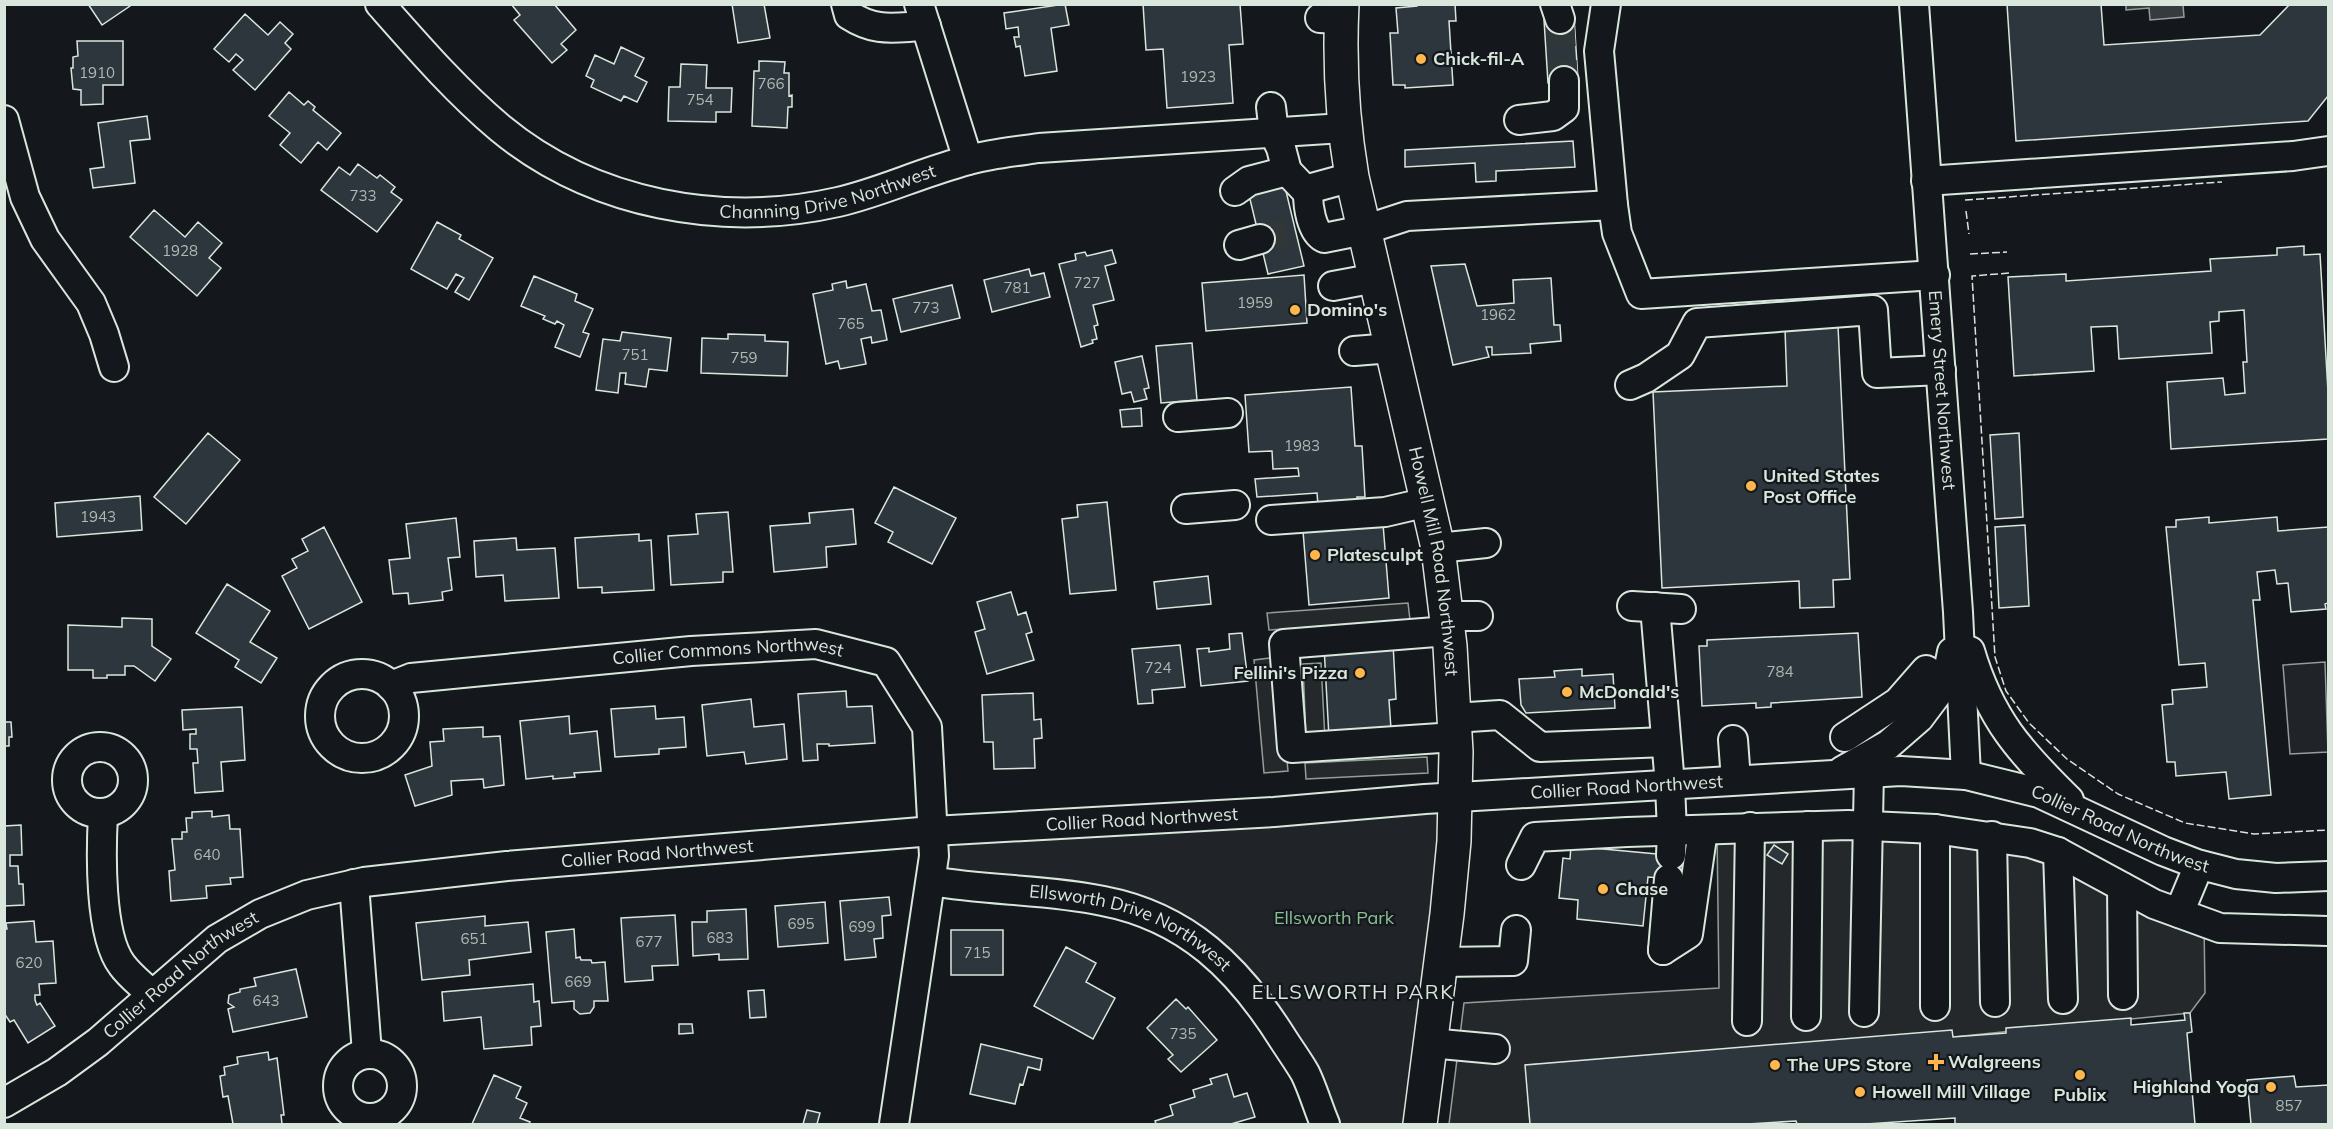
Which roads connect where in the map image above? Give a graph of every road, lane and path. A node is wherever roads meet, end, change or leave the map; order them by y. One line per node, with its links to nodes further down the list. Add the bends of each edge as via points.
1 (380, 4): 13 (street, Channing Drive Northwest, via 435,67 500,128 569,172 658,203 717,212 794,210 840,201)
2 (846, 4): 6 (street, via 849,15 877,28)
3 (1606, 4): 19 (street, via 1599,51)
4 (1914, 4): 16 (street, Emery Street Northwest)
5 (1335, 14): 11 (main road, Howell Mill Road Northwest)
6 (922, 15): 13 (street)
7 (1564, 81): 10 (street, via 1564,108 1554,116)
8 (1273, 119): 11 (street, Channing Drive Northwest); 13 (street, Channing Drive Northwest); 14 (street)
9 (4, 120): 26 (street, via 25,197 45,239 91,303)
10 (1519, 120)
11 (1343, 128): 15 (main road, Howell Mill Road Northwest)
12 (2328, 151): 16 (street)
13 (968, 160)
14 (1287, 171): 17 (street, via 1249,181); 18 (street)
15 (1352, 177): 18 (street); 20 (main road, Howell Mill Road Northwest)
16 (1926, 181): 21 (street, Emery Street Northwest)
17 (1235, 191)
18 (1308, 192): 20 (street, via 1305,228 1324,238)
19 (1613, 205): 20 (street, via 1407,216); 21 (street, via 1617,233 1641,294)
20 (1364, 230): 22 (main road, Howell Mill Road Northwest)
21 (1935, 275): 27 (street, Emery Street Northwest)
22 (1376, 278): 23 (street); 24 (main road, Howell Mill Road Northwest)
23 (1334, 286)
24 (1392, 348): 25 (street); 31 (main road, Howell Mill Road Northwest)
25 (1354, 351)
26 (114, 368)
27 (1941, 370): 28 (street, via 1877,373 1873,310 1697,322 1680,355); 38 (street, Emery Street Northwest)
28 (1630, 385)
29 (1228, 413): 30 (street)
30 (1178, 417)
31 (1428, 502): 34 (street, via 1385,512); 36 (main road, Howell Mill Road Northwest)
32 (1235, 505): 33 (street)
33 (1186, 509)
34 (1271, 520)
35 (1486, 543): 36 (street)
36 (1438, 548): 39 (main road, Howell Mill Road Northwest)
37 (1656, 607): 45 (street)
38 (1958, 612): 40 (street); 48 (street, Emery Street Northwest); 53 (street, via 1979,683 1998,719 2028,760)
39 (1458, 621): 42 (main road, Howell Mill Road Northwest); 42 (street, via 1284,644 1292,748)
40 (1946, 682): 43 (street, via 1926,670 1898,702); 47 (street, via 1919,718 1888,745)
41 (391, 686): 60 (street, Collier Commons Northwest, via 411,678 691,651 816,644 886,662 927,727)
42 (1455, 728): 45 (street, via 1500,715 1539,747); 52 (main road, Howell Mill Road Northwest)
43 (1845, 737)
44 (1733, 740): 49 (street)
45 (1666, 742): 50 (street)
46 (1869, 772): 47 (street, Collier Road Northwest); 48 (street, Collier Road Northwest); 56 (street)
47 (1837, 774): 49 (street, Collier Road Northwest)
48 (1966, 775): 53 (street, Collier Road Northwest, via 2039,793)
49 (1736, 780): 50 (street, Collier Road Northwest)
50 (1670, 785): 51 (street, Collier Road Northwest); 64 (street)
51 (1625, 787): 52 (street, Collier Road Northwest); 61 (street)
52 (1455, 798): 60 (street, Collier Road Northwest); 74 (main road, Howell Mill Road Northwest)
53 (2078, 810): 65 (street, Collier Road Northwest)
54 (103, 814): 75 (street, via 101,849 111,941 121,964)
55 (1808, 826): 56 (street); 57 (street); 81 (street)
56 (1868, 826): 58 (street); 80 (street)
57 (1750, 827): 59 (street); 82 (street)
58 (1935, 829): 62 (street); 79 (street)
59 (1703, 830): 64 (street); 64 (street, via 1688,934 1663,950)
60 (933, 831): 68 (street); 69 (street, Collier Road Northwest, via 507,866)
61 (1627, 832): 64 (street); 66 (street, via 1535,837)
62 (1992, 836): 63 (street); 78 (street)
63 (2058, 852): 70 (street); 77 (street)
64 (1671, 855)
65 (2199, 865): 67 (street, Collier Road Northwest, via 2276,878); 71 (street)
66 (1521, 866)
67 (2328, 876)
68 (931, 881): 87 (street); 88 (street, Ellsworth Drive Northwest, via 1105,901 1148,914 1187,934 1226,964 1261,1004 1305,1074)
69 (354, 884): 75 (street, Collier Road Northwest, via 307,895 260,914 217,939); 85 (street)
70 (2122, 887): 71 (street); 76 (street)
71 (2179, 913): 73 (street, via 2220,928)
72 (1516, 930): 74 (street, via 1513,961)
73 (2328, 931)
74 (1441, 962): 83 (main road, Howell Mill Road Northwest)
75 (152, 994): 86 (street, Collier Road Northwest, via 98,1042)
76 (2123, 995)
77 (2063, 999)
78 (1995, 1002)
79 (1935, 1006)
80 (1864, 1012)
81 (1806, 1016)
82 (1747, 1021)
83 (1430, 1043): 84 (street); 89 (main road, Howell Mill Road Northwest)
84 (1495, 1048)
85 (367, 1053)
86 (4, 1103)
87 (894, 1125)
88 (1325, 1125)
89 (1420, 1125)

